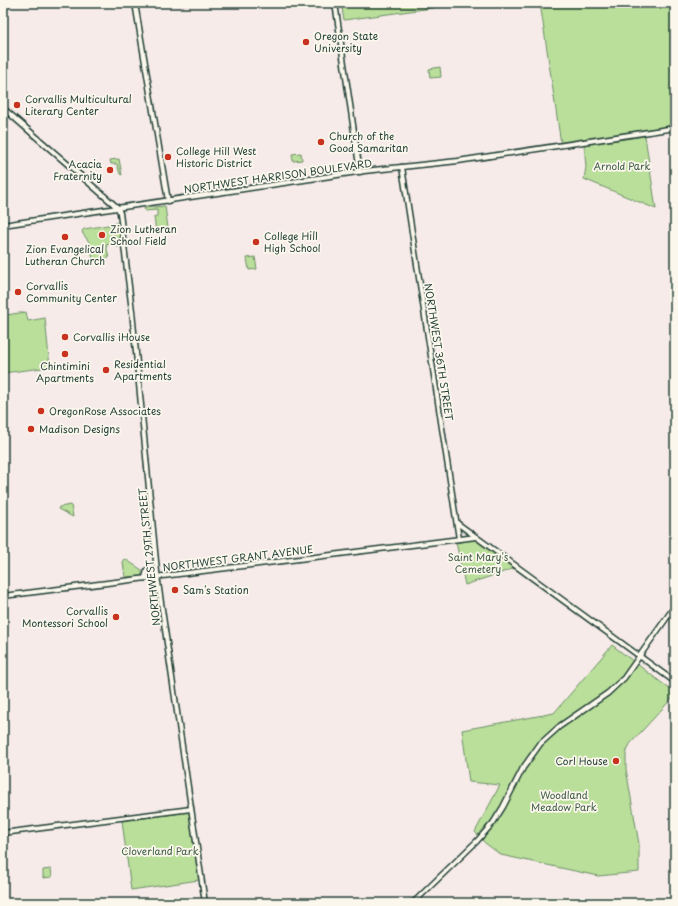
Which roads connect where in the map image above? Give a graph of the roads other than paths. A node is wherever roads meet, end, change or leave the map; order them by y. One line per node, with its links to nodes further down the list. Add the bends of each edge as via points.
1 (135, 3): 7 (street)
2 (335, 3): 6 (street)
3 (3, 108): 8 (street)
4 (675, 128): 5 (street, NORTHWEST HARRISON BOULEVARD, via 466,160)
5 (402, 167): 6 (street, NORTHWEST HARRISON BOULEVARD); 10 (street, NORTHWEST 36TH STREET)
6 (360, 172): 7 (street, NORTHWEST HARRISON BOULEVARD)
7 (168, 201): 8 (street, NORTHWEST HARRISON BOULEVARD)
8 (118, 208): 9 (street, NORTHWEST HARRISON BOULEVARD); 14 (street, NORTHWEST 29TH STREET, via 126,263)
9 (3, 225)
10 (457, 523): 11 (street); 12 (street, NORTHWEST 36TH STREET)
11 (476, 537): 12 (street, NORTHWEST GRANT AVENUE); 18 (street)
12 (459, 539): 14 (street, NORTHWEST GRANT AVENUE)
13 (147, 570): 15 (street)
14 (158, 576): 15 (street, NORTHWEST GRANT AVENUE); 20 (street, NORTHWEST 29TH STREET)
15 (145, 578): 16 (street, NORTHWEST GRANT AVENUE)
16 (3, 596)
17 (675, 606): 18 (street)
18 (640, 656): 19 (street); 23 (street, via 616,686 560,726 540,744 523,768 493,823)
19 (675, 682)
20 (191, 809): 21 (street); 22 (street, NORTHWEST 29TH STREET)
21 (3, 833)
22 (205, 903)
23 (413, 903)

